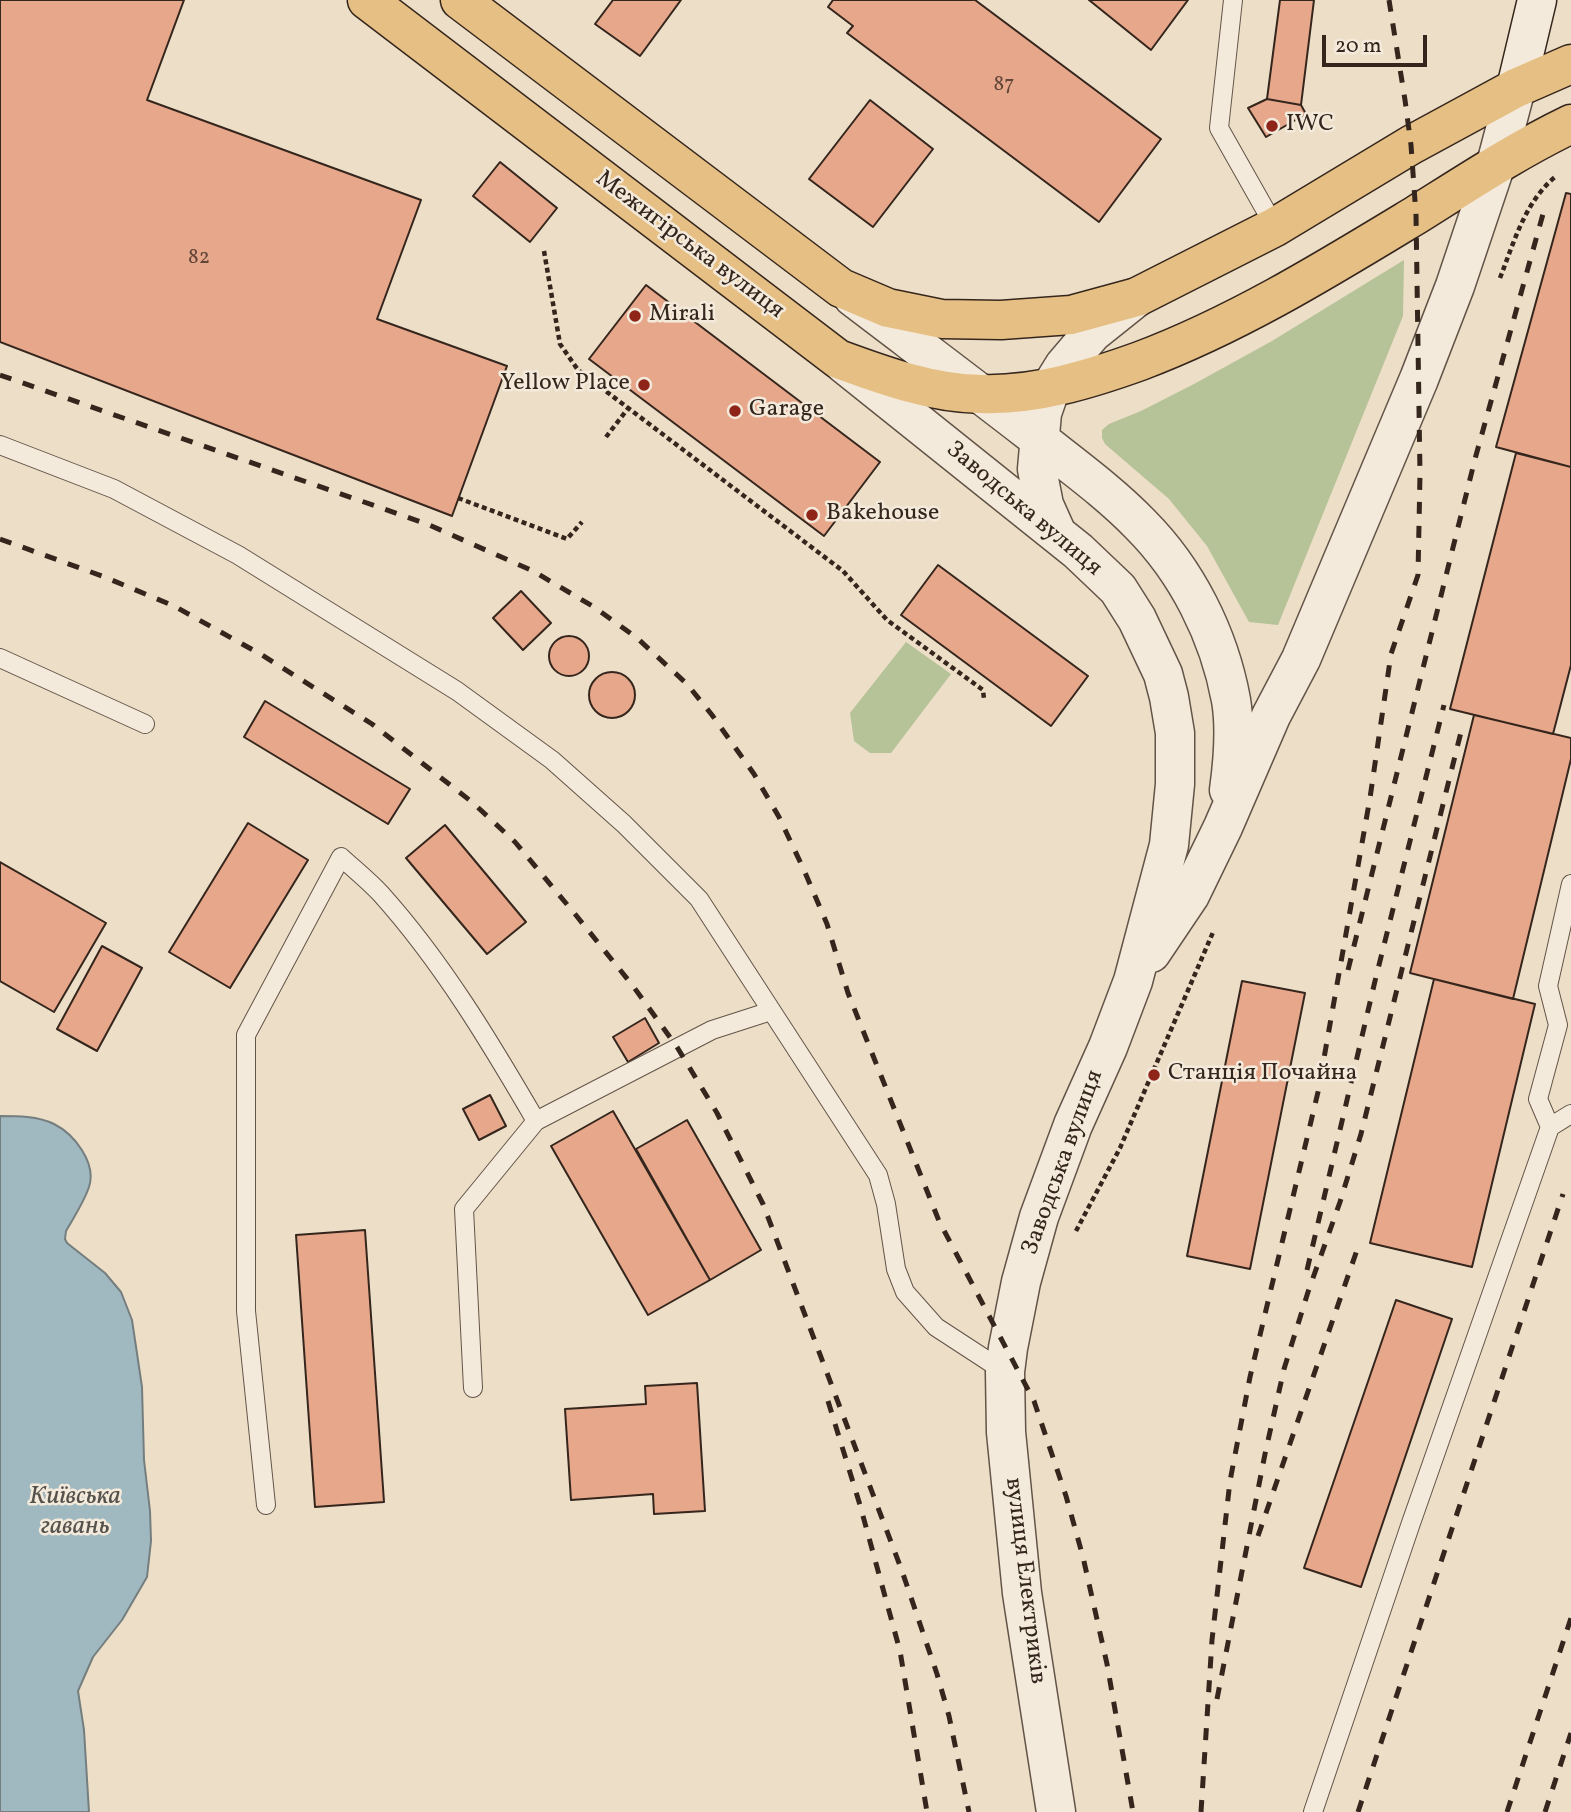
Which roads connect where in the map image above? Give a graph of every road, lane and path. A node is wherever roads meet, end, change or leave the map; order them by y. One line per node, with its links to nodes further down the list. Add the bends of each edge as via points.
1 (367, 0): 13 (main road, Межигірська вулиця)
2 (460, 0): 11 (main road)
3 (1233, 0): 9 (lane, via 1219,128)
4 (1537, 0): 6 (street, Заводська вулиця)
5 (1571, 64): 6 (main road)
6 (1516, 88): 8 (street, Заводська вулиця); 9 (main road)
7 (1571, 124): 8 (main road)
8 (1496, 164): 14 (main road, via 1300,285 1220,326 1100,376); 26 (street, Заводська вулиця, via 1419,379 1301,659)
9 (1275, 227): 12 (main road)
10 (544, 251): 16 (path, via 560,344 578,370)
11 (841, 288): 12 (main road, via 888,308 942,319 1071,315); 15 (street, Заводська вулиця)
12 (1138, 297): 14 (street, via 1092,333)
13 (838, 359): 15 (main road, Межигірська вулиця, via 928,388); 22 (street, Заводська вулиця)
14 (1051, 387): 15 (main road, Межигірська вулиця); 18 (street)
15 (981, 394): 18 (street, Заводська вулиця)
16 (629, 407): 17 (path); 25 (path, via 843,571 887,620 983,690)
17 (606, 437)
18 (1038, 439): 22 (street, via 1037,470 1044,505); 28 (street, Заводська вулиця, via 1140,523 1189,586 1223,668)
19 (0, 445): 33 (lane, via 114,489 238,555 457,691 552,760 699,900)
20 (458, 498): 21 (path, via 567,539)
21 (582, 522)
22 (1057, 534): 24 (street, Заводська вулиця, via 1118,590 1138,619)
23 (0, 658): 27 (lane)
24 (1169, 696): 28 (street, via 1188,720 1212,731); 32 (street, Заводська вулиця, via 1175,733 1169,845)
25 (984, 699)
26 (1271, 716): 28 (street); 29 (street, Заводська вулиця)
27 (145, 724)
28 (1233, 732): 29 (street, Заводська вулиця)
29 (1223, 827): 32 (street, Заводська вулиця, via 1190,895)
30 (1571, 884): 36 (lane, via 1548,986 1558,1025 1538,1099)
31 (1219, 919): 37 (path, via 1120,1148)
32 (1133, 981): 38 (street, Заводська вулиця, via 1039,1217)
33 (771, 1011): 35 (lane, via 712,1030); 38 (lane, via 878,1175 895,1269 905,1292 936,1327)
34 (1571, 1114): 36 (lane)
35 (536, 1121): 39 (lane, via 464,1209); 40 (lane, via 442,969 380,893 341,857 246,1035 246,1311)
36 (1550, 1127): 42 (lane)
37 (1075, 1233)
38 (1006, 1360): 41 (street, вулиця Електриків, via 1006,1432 1022,1593)
39 (473, 1388)
40 (266, 1505)
41 (1056, 1812)
42 (1313, 1812)

